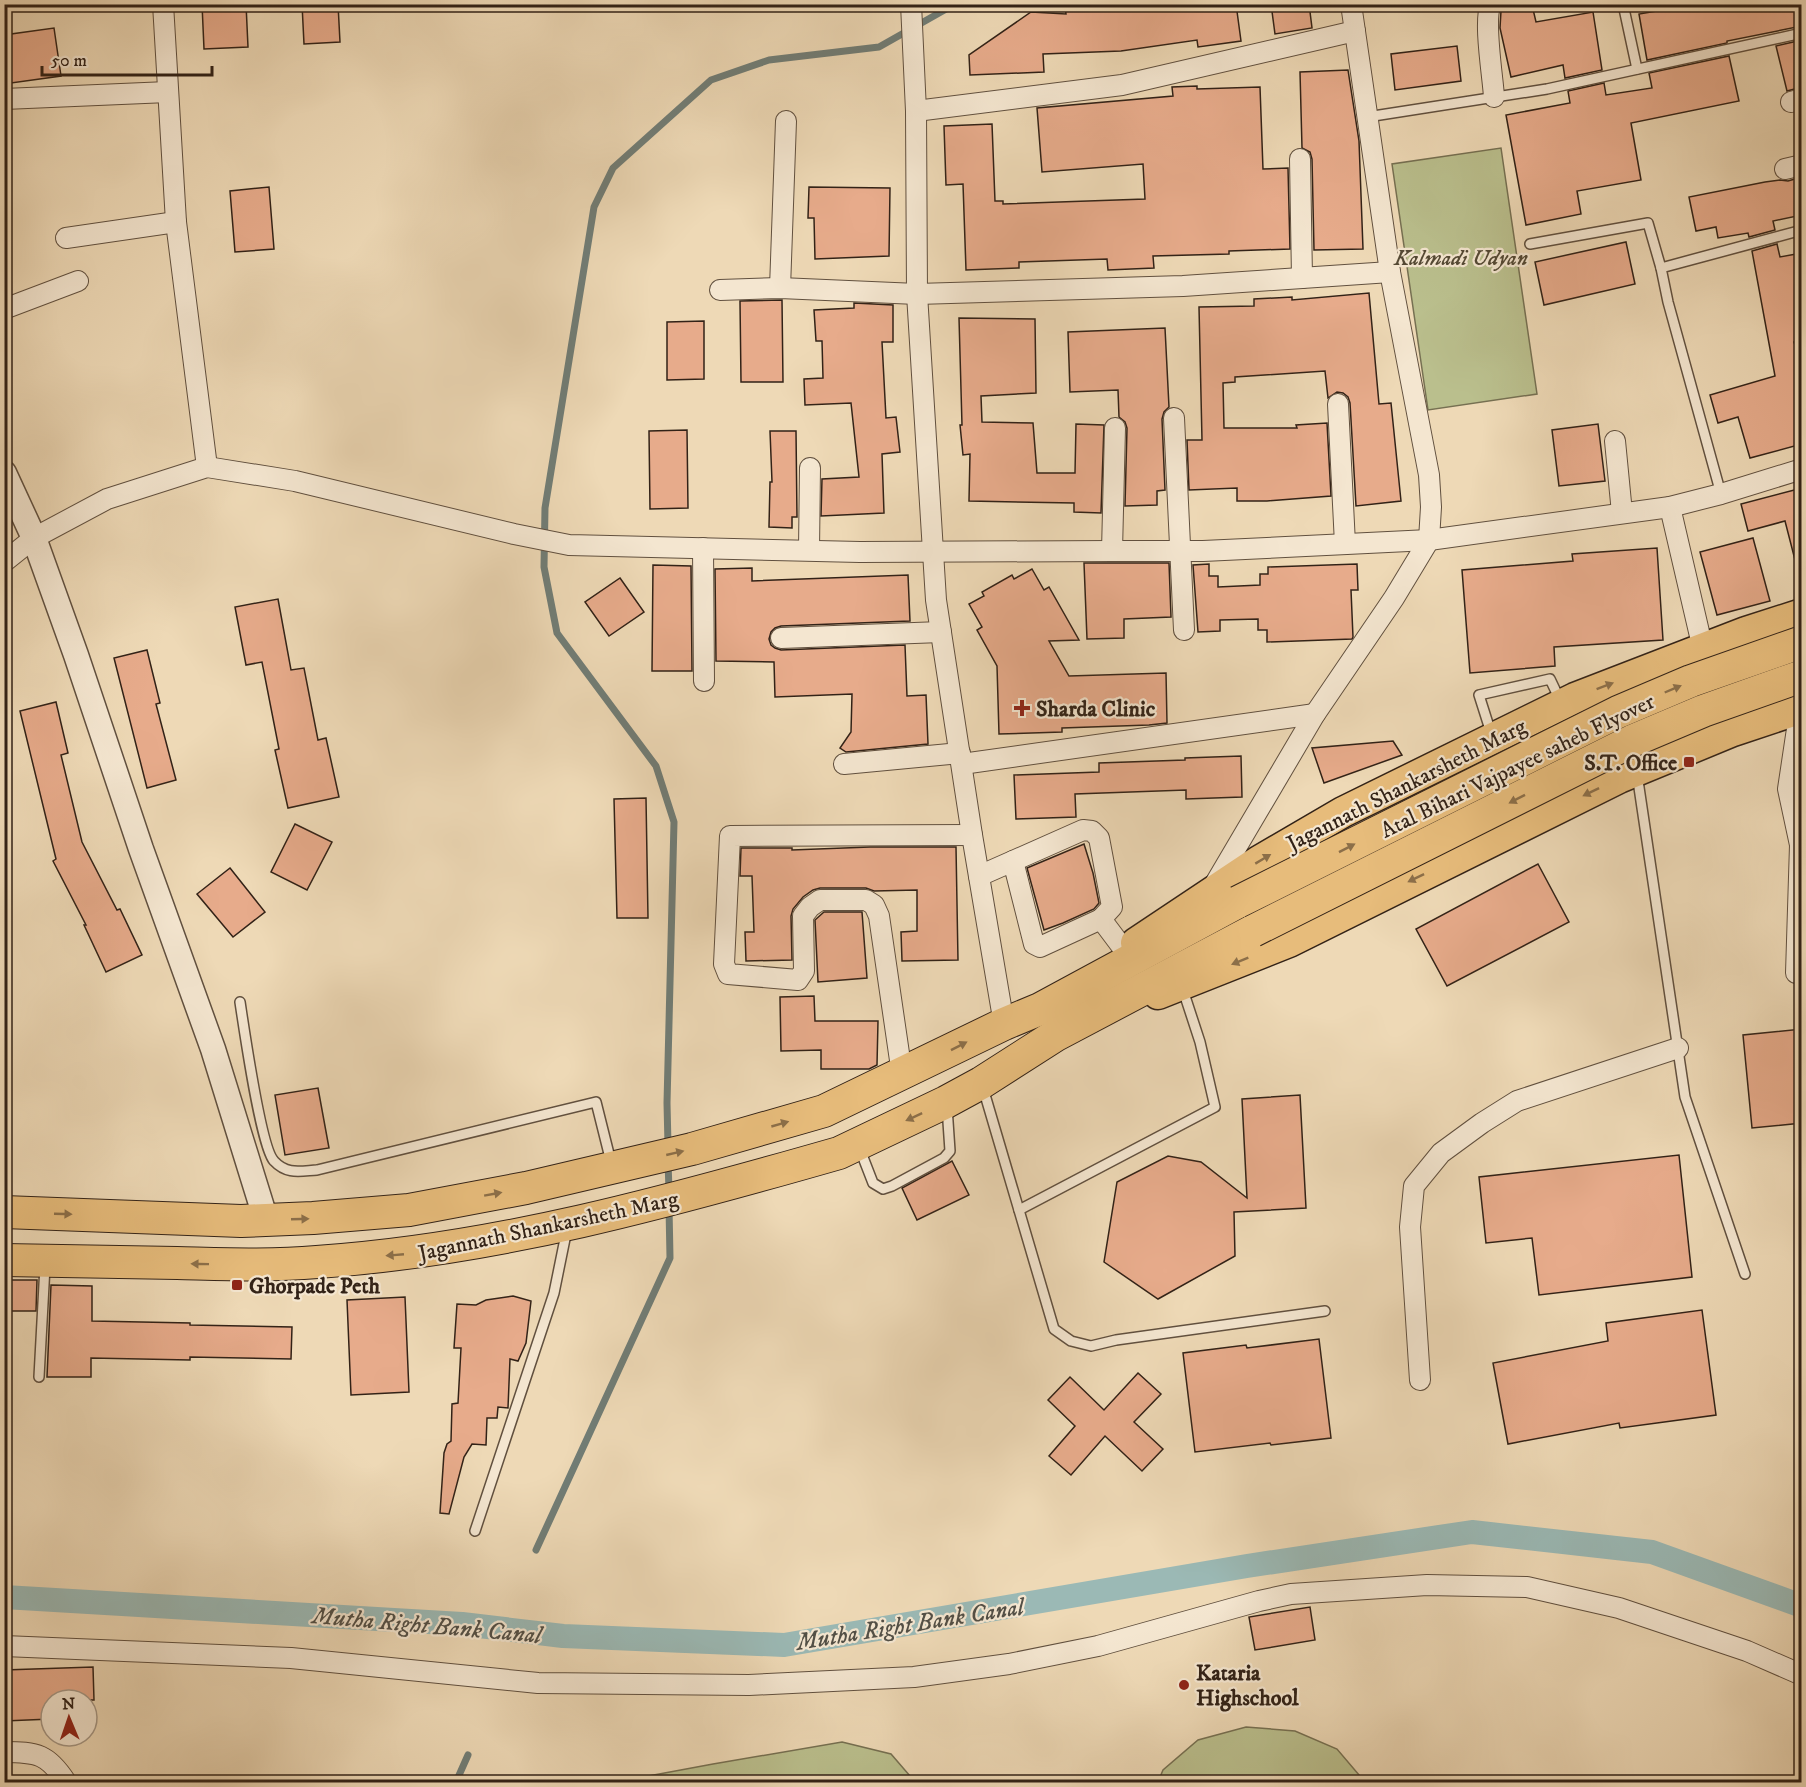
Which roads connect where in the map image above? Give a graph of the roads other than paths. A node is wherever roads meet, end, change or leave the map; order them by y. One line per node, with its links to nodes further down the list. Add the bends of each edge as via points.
1 (163, 4): 9 (street)
2 (1351, 4): 6 (street)
3 (1491, 4): 10 (street, via 1488,18)
4 (1623, 4): 8 (lane)
5 (911, 8): 12 (street)
6 (1355, 31): 12 (street, via 1122,85); 13 (street)
7 (1802, 33): 8 (lane)
8 (1637, 69): 10 (lane)
9 (168, 92): 11 (street); 16 (street)
10 (1494, 97): 13 (lane)
11 (4, 99)
12 (916, 111): 26 (street)
13 (1367, 117): 21 (street)
14 (786, 121): 24 (street)
15 (1300, 159): 22 (street)
16 (176, 222): 18 (street); 32 (street)
17 (1802, 230): 20 (lane)
18 (66, 238)
19 (1530, 244): 20 (lane, via 1648,223)
20 (1661, 268): 36 (lane)
21 (1390, 272): 22 (street); 40 (street, via 1429,475)
22 (1302, 278): 26 (street, via 1183,286)
23 (78, 281): 27 (street)
24 (780, 288): 25 (street); 26 (street)
25 (720, 290)
26 (917, 294): 46 (street)
27 (4, 309)
28 (1338, 404): 41 (street)
29 (1174, 418): 45 (street)
30 (1115, 428): 44 (street)
31 (1615, 441): 38 (street)
32 (207, 467): 39 (street, via 107,499); 42 (street, via 295,481 568,545)
33 (810, 468): 43 (street)
34 (1802, 469): 36 (street)
35 (4, 473): 39 (street)
36 (1721, 494): 37 (street)
37 (1670, 507): 38 (street); 53 (street)
38 (1622, 513): 40 (street)
39 (34, 538): 47 (street); 86 (street, via 213,1049)
40 (1429, 540): 41 (street); 58 (street)
41 (1345, 544): 45 (street)
42 (703, 548): 43 (street); 55 (street)
43 (809, 550): 46 (street)
44 (1112, 551): 45 (street); 46 (street)
45 (1180, 551): 49 (street)
46 (932, 552): 50 (street)
47 (4, 562)
48 (1802, 614): 53 (main road, Jagannath Shankarsheth Marg)
49 (1184, 630)
50 (941, 632): 51 (street); 61 (street)
51 (781, 638)
52 (1802, 642): 68 (highway, Atal Bihari Vajpayee saheb Flyover, one-way to 52, bridge, via 1618,712 1691,681)
53 (1703, 649): 56 (main road, Jagannath Shankarsheth Marg, one-way to 53); 59 (street)
54 (1802, 676): 70 (highway, Atal Bihari Vajpayee saheb Flyover, one-way to 70, bridge, via 1632,741)
55 (704, 681)
56 (1562, 704): 60 (main road, Jagannath Shankarsheth Marg); 60 (lane, via 1550,679 1479,695)
57 (1801, 709): 59 (main road, Jagannath Shankarsheth Marg); 72 (street, via 1788,789 1800,845)
58 (1315, 714): 61 (street); 67 (street)
59 (1732, 731): 63 (main road, Jagannath Shankarsheth Marg)
60 (1493, 738): 67 (main road, Jagannath Shankarsheth Marg, one-way to 60, via 1343,812)
61 (961, 759): 62 (street); 64 (street)
62 (844, 764)
63 (1637, 771): 73 (main road, Jagannath Shankarsheth Marg, one-way to 73, via 1289,942); 78 (lane)
64 (972, 835): 66 (street); 79 (street, via 730,837 724,964 728,974 798,980 804,971 803,916 810,907 820,900 866,900 874,905 879,916)
65 (1013, 861): 66 (street); 69 (street, via 1034,944 1040,947); 69 (street, via 1083,830 1092,831 1099,838 1112,907)
66 (979, 876): 76 (street)
67 (1208, 896): 71 (main road, Jagannath Shankarsheth Marg)
68 (1238, 902): 75 (highway, Jagannath Shankarsheth Marg)
69 (1101, 919): 71 (street)
70 (1253, 931): 77 (highway, Jagannath Shankarsheth Marg)
71 (1125, 951): 75 (main road, Jagannath Shankarsheth Marg)
72 (1796, 973)
73 (1181, 985): 77 (main road, Jagannath Shankarsheth Marg); 84 (lane, via 1200,1042 1215,1107)
74 (240, 1002): 83 (lane, via 264,1137 273,1160 288,1172 317,1170 596,1102)
75 (1040, 1009): 76 (highway, Jagannath Shankarsheth Marg)
76 (1004, 1024): 79 (highway, Jagannath Shankarsheth Marg, one-way to 76)
77 (1056, 1035): 80 (highway, Jagannath Shankarsheth Marg)
78 (1678, 1048): 90 (lane, via 1685,1097); 93 (street, via 1517,1101 1440,1153 1414,1186 1410,1227)
79 (902, 1074): 83 (highway, Jagannath Shankarsheth Marg, one-way to 79, via 824,1111)
80 (981, 1083): 81 (highway, Jagannath Shankarsheth Marg); 84 (lane)
81 (946, 1102): 82 (highway, Jagannath Shankarsheth Marg, one-way to 82); 82 (lane, via 950,1151 892,1186 883,1189 873,1184)
82 (858, 1144): 87 (highway, Jagannath Shankarsheth Marg, via 704,1192)
83 (618, 1166): 86 (highway, Jagannath Shankarsheth Marg, one-way to 83, via 409,1209 526,1188)
84 (1019, 1210): 91 (lane, via 1054,1329 1071,1341 1090,1346)
85 (4, 1212): 86 (highway, Jagannath Shankarsheth Marg, one-way to 86)
86 (266, 1220)
87 (568, 1224): 89 (highway, Jagannath Shankarsheth Marg, one-way to 89, via 415,1253 316,1263); 94 (lane, via 554,1293)
88 (4, 1260): 89 (highway, Jagannath Shankarsheth Marg)
89 (45, 1260): 92 (lane)
90 (1745, 1274)
91 (1325, 1311)
92 (39, 1377)
93 (1420, 1380)
94 (475, 1531)
95 (4, 1646): 96 (street, via 291,1658 538,1683 749,1685 914,1677 1009,1664 1098,1646 1291,1594 1427,1585 1527,1587 1619,1608 1747,1651)
96 (1802, 1675)
97 (4, 1752): 98 (street, via 43,1757)
98 (66, 1782)

